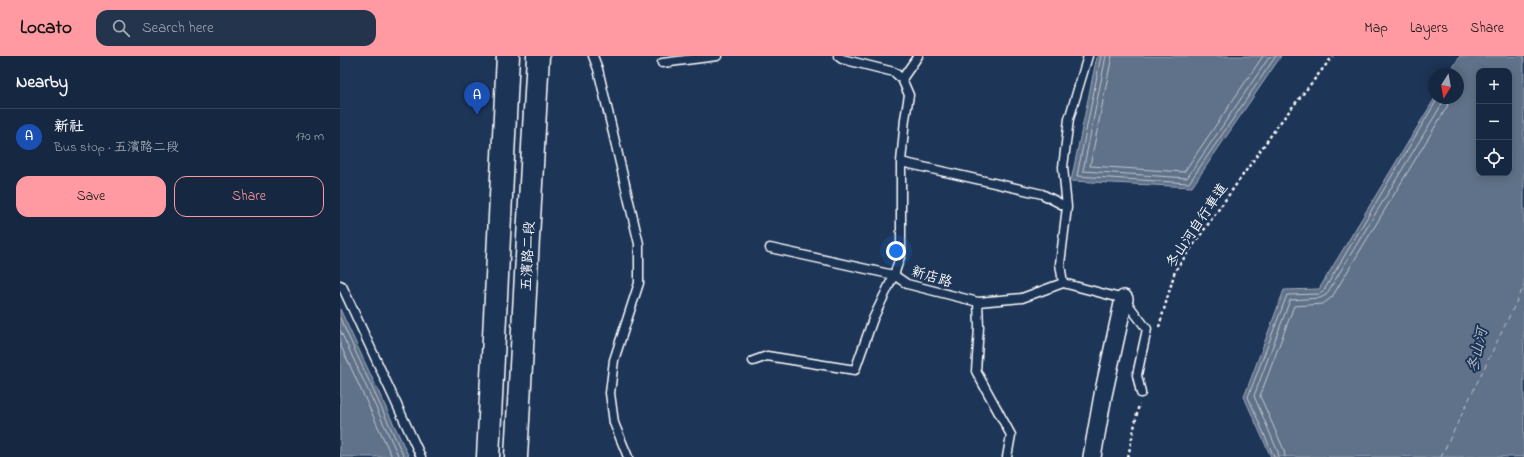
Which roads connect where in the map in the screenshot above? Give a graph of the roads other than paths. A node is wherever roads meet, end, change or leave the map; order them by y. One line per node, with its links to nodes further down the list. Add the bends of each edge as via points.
1 (508, 56): 21 (main road, 五濱路二段)
2 (538, 56): 22 (main road, 五濱路二段)
3 (593, 56): 23 (lane, via 639,244 639,283 614,360 610,392 614,422)
4 (717, 56): 8 (lane)
5 (838, 56): 9 (lane, via 894,72)
6 (918, 56): 9 (lane)
7 (1088, 56): 11 (lane, via 1069,119 1063,167)
8 (662, 63)
9 (902, 79): 10 (lane, 新店路, via 909,95)
10 (901, 162): 11 (lane, via 1042,194); 13 (lane, 新店路, via 901,254)
11 (1067, 207): 14 (lane, via 1060,264)
12 (770, 248): 13 (lane)
13 (894, 275): 17 (lane, 新店路, via 907,284); 18 (lane, via 873,319 856,370 767,356)
14 (1063, 282): 16 (lane); 17 (lane, 新店路, via 1022,298)
15 (340, 285): 20 (lane)
16 (1124, 299): 19 (lane, via 1147,329 1137,375); 25 (street)
17 (978, 302): 24 (lane, via 976,371 1011,435)
18 (753, 361)
19 (1141, 393)
20 (421, 457)
21 (488, 457)
22 (516, 457)
23 (628, 457)
24 (1007, 457)
25 (1092, 457)

